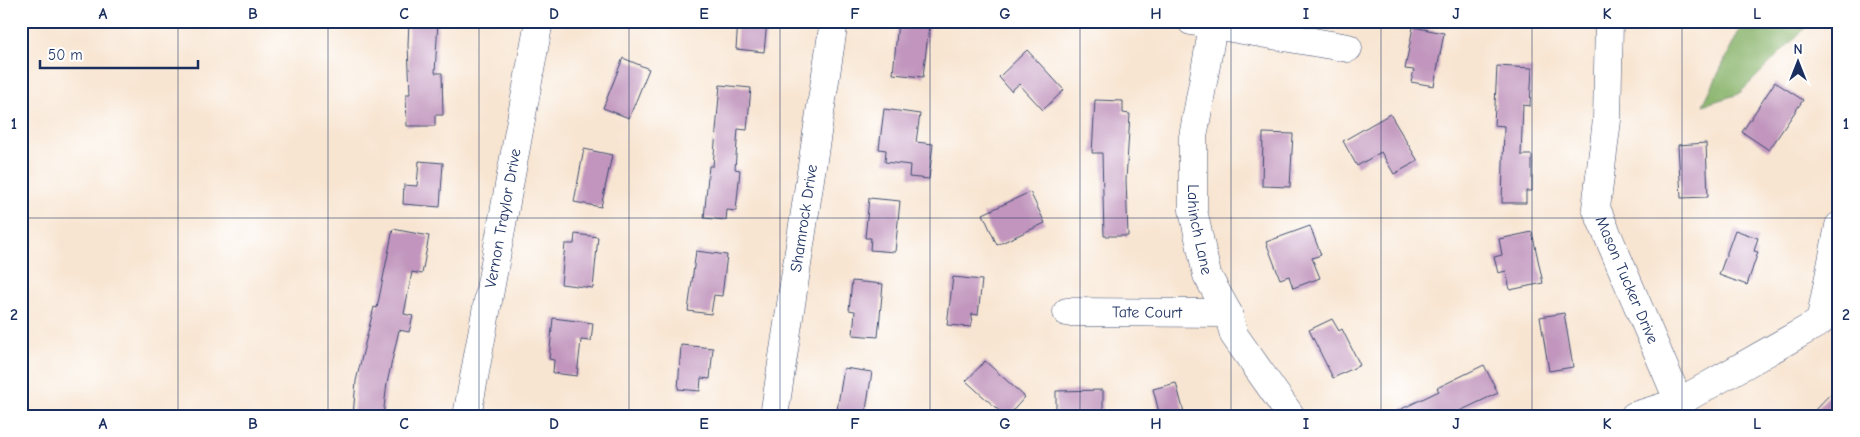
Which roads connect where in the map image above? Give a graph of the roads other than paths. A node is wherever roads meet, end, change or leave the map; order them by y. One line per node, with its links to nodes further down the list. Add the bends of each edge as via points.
1 (539, 21): 10 (street, Vernon Traylor Drive)
2 (834, 21): 11 (street, Shamrock Drive)
3 (1609, 21): 9 (street, Mason Tucker Drive, via 1607,120 1596,208)
4 (1206, 22): 5 (street); 8 (street, Lahinch Lane, via 1193,137 1193,210 1207,276)
5 (1348, 48)
6 (1839, 226): 9 (street, via 1820,322)
7 (1066, 312): 8 (street, Tate Court)
8 (1228, 313): 12 (street, Lahinch Lane, via 1234,335)
9 (1681, 409): 13 (street)
10 (467, 416)
11 (774, 416)
12 (1291, 416)
13 (1634, 416)

